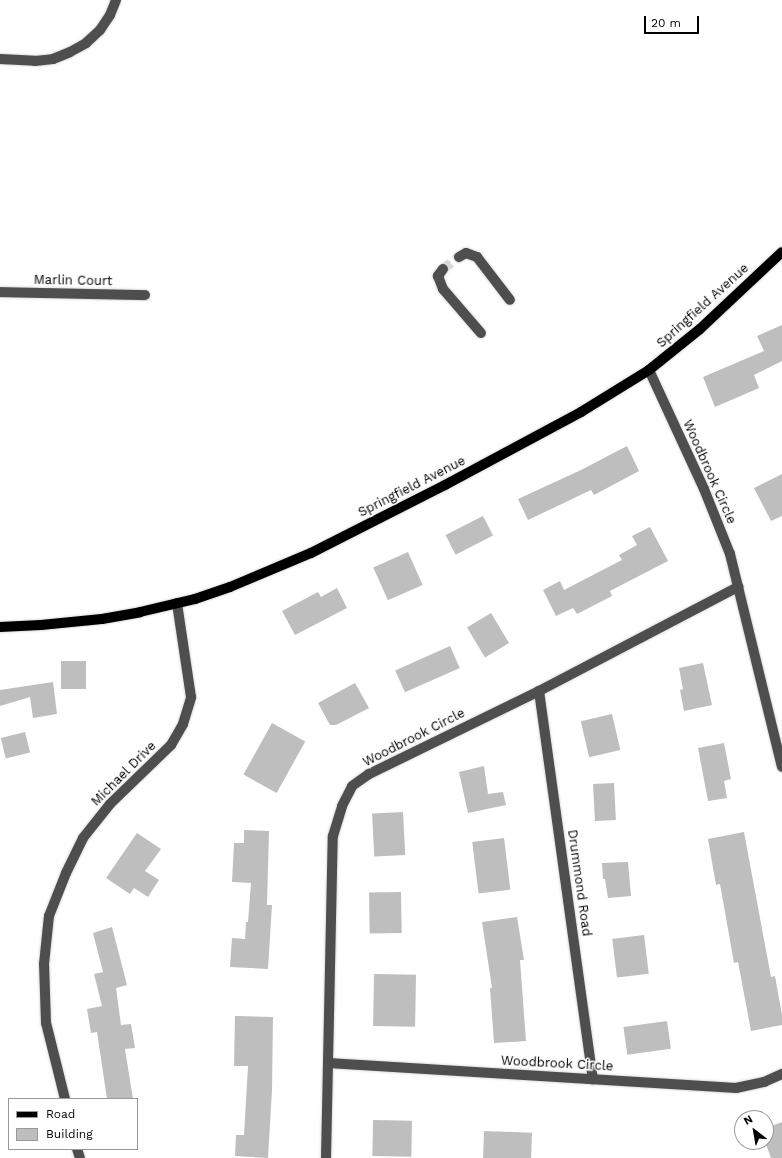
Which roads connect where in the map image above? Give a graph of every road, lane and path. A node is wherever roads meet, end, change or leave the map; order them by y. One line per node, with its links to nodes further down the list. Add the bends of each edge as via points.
1 (116, 0): 2 (street, via 100,30 86,43 70,52 53,59 35,61)
2 (0, 59)
3 (782, 252): 10 (main road, Springfield Avenue, via 700,329)
4 (459, 257): 8 (street, via 466,253 477,257)
5 (443, 269): 9 (street, via 438,276 443,289)
6 (0, 292): 7 (street, Marlin Court)
7 (145, 295)
8 (510, 300)
9 (481, 333)
10 (649, 370): 11 (street, Woodbrook Circle, via 704,489 730,554); 12 (main road, Springfield Avenue, via 560,423 311,553 237,585)
11 (738, 587): 14 (street, Woodbrook Circle); 15 (street, Woodbrook Circle)
12 (177, 603): 13 (main road, Springfield Avenue, via 102,619); 19 (street, Michael Drive, via 191,697 183,724 171,745 110,804 83,838 49,916 44,964 46,1023)
13 (0, 627)
14 (539, 690): 16 (street, Woodbrook Circle, via 369,774 352,786 342,806 333,836); 18 (street, Drummond Road)
15 (782, 767)
16 (328, 1063): 18 (street, Woodbrook Circle); 20 (street, Woodbrook Circle)
17 (782, 1074): 18 (street, Woodbrook Circle, via 764,1082 736,1088)
18 (593, 1079)
19 (65, 1098)
20 (326, 1158)

